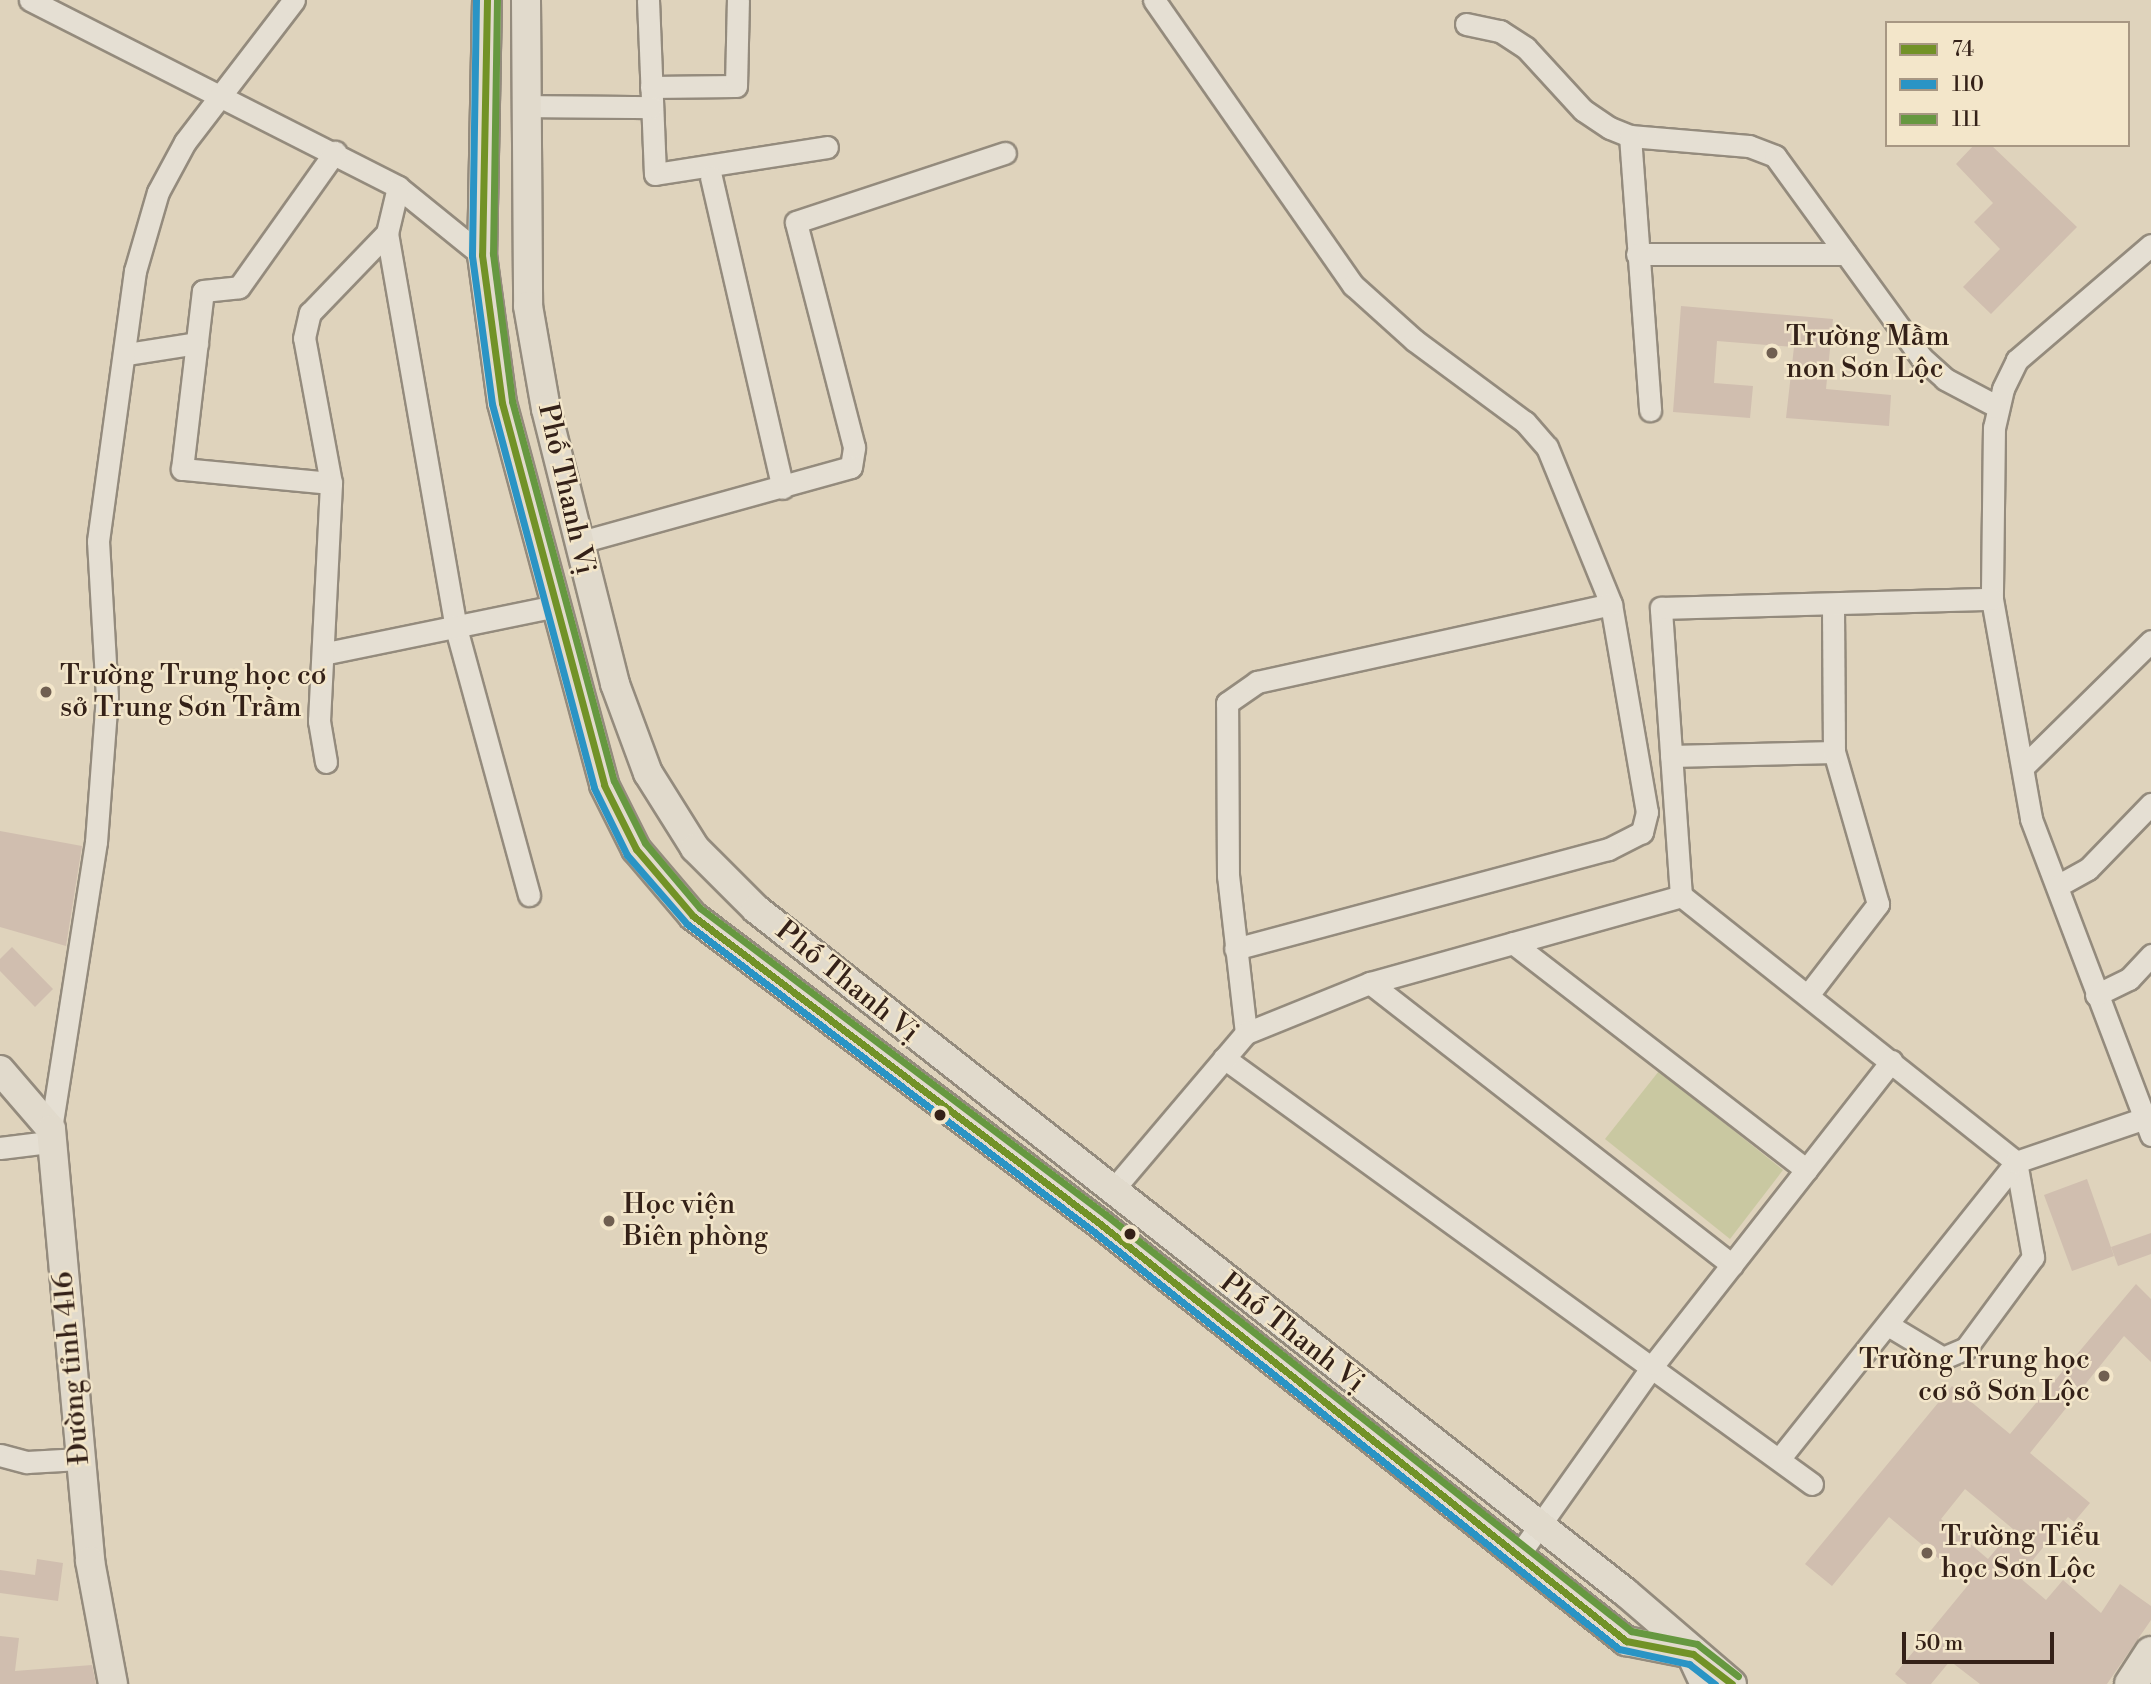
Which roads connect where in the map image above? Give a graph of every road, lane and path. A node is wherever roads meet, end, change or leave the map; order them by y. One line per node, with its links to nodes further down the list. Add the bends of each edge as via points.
1 (30, 0): 10 (street)
2 (294, 0): 10 (street)
3 (487, 0): 22 (main road, Phố Thanh Vị)
4 (526, 0): 11 (main road, Phố Thanh Vị)
5 (648, 0): 9 (street)
6 (738, 0): 9 (street, via 736,86)
7 (1154, 0): 31 (street, via 1353,285 1413,340 1525,422 1547,447)
8 (1466, 24): 12 (street, via 1500,31 1526,48 1583,110)
9 (651, 97): 11 (street); 13 (street, via 655,174)
10 (218, 99): 14 (street); 24 (street, via 158,192 135,271)
11 (525, 106): 29 (main road, Phố Thanh Vị, via 528,306)
12 (1630, 136): 20 (street); 21 (street, via 1718,140 1775,156)
13 (827, 147)
14 (335, 152): 17 (street); 23 (street, via 239,287 203,291)
15 (1005, 153): 28 (street, via 796,222 854,460 845,472)
16 (711, 177): 28 (street)
17 (398, 187): 18 (street); 22 (street)
18 (387, 233): 27 (street, via 310,313 304,338); 34 (street)
19 (2151, 245): 25 (street, via 2017,360)
20 (1637, 254): 21 (street); 26 (street)
21 (1846, 254): 25 (street, via 1922,358 1945,379)
22 (482, 255): 33 (main road, Phố Thanh Vị, via 502,402)
23 (197, 343): 24 (street); 27 (street, via 182,469)
24 (127, 354): 56 (street, via 98,541 107,697 96,842)
25 (1998, 407): 30 (street)
26 (1650, 410)
27 (331, 483): 36 (street)
28 (783, 488): 29 (street)
29 (577, 543): 60 (main road, Phố Thanh Vị, via 614,684 648,773 695,848 756,909)
30 (1992, 599): 32 (street); 40 (street, via 2001,671)
31 (1611, 604): 46 (street, via 1240,690 1227,703 1223,723); 46 (street, via 1647,812 1642,832 1608,849)
32 (1833, 605): 37 (street, via 1829,717); 38 (street, via 1661,608)
33 (552, 607): 34 (street); 61 (main road, Phố Thanh Vị, via 604,785 636,849 693,916)
34 (456, 628): 36 (street); 43 (street)
35 (2151, 641): 40 (street)
36 (327, 653): 39 (street, via 319,721)
37 (1834, 752): 38 (street); 49 (street, via 1878,904)
38 (1671, 756): 44 (street)
39 (326, 762)
40 (2025, 765): 42 (street, via 2031,819)
41 (2151, 804): 42 (street, via 2088,869)
42 (2059, 885): 50 (street)
43 (529, 895)
44 (1681, 896): 45 (street); 49 (street)
45 (1514, 943): 48 (street); 59 (street)
46 (1235, 949): 51 (street)
47 (2151, 955): 50 (street, via 2129,979)
48 (1370, 983): 51 (street); 62 (street)
49 (1808, 995): 53 (street)
50 (2096, 995): 55 (street)
51 (1246, 1033): 52 (street)
52 (1224, 1058): 60 (street); 64 (street)
53 (1892, 1061): 58 (street); 59 (street)
54 (0, 1070): 56 (main road)
55 (2149, 1124): 58 (street)
56 (50, 1136): 57 (street); 67 (main road, Đường tỉnh 416)
57 (0, 1148)
58 (2016, 1162): 63 (street); 63 (street, via 2033,1257 1966,1348 1943,1359)
59 (1807, 1170): 62 (street)
60 (1111, 1192): 61 (main road); 69 (main road, Phố Thanh Vị)
61 (1099, 1223): 70 (main road, Phố Thanh Vị)
62 (1732, 1265): 64 (street)
63 (1888, 1325): 66 (street)
64 (1654, 1364): 66 (street); 69 (street)
65 (0, 1455): 67 (street, via 27,1462)
66 (1780, 1458): 68 (street)
67 (80, 1459): 73 (main road, Đường tỉnh 416)
68 (1812, 1484)
69 (1540, 1526): 70 (street); 72 (main road, Phố Thanh Vị)
70 (1518, 1556): 72 (main road, Phố Thanh Vị, via 1626,1641)
71 (2151, 1653): 76 (highway)
72 (1693, 1654): 74 (highway); 75 (main road, Phố Thanh Vị)
73 (113, 1684)
74 (1707, 1684)
75 (1732, 1684)
76 (2131, 1684)

